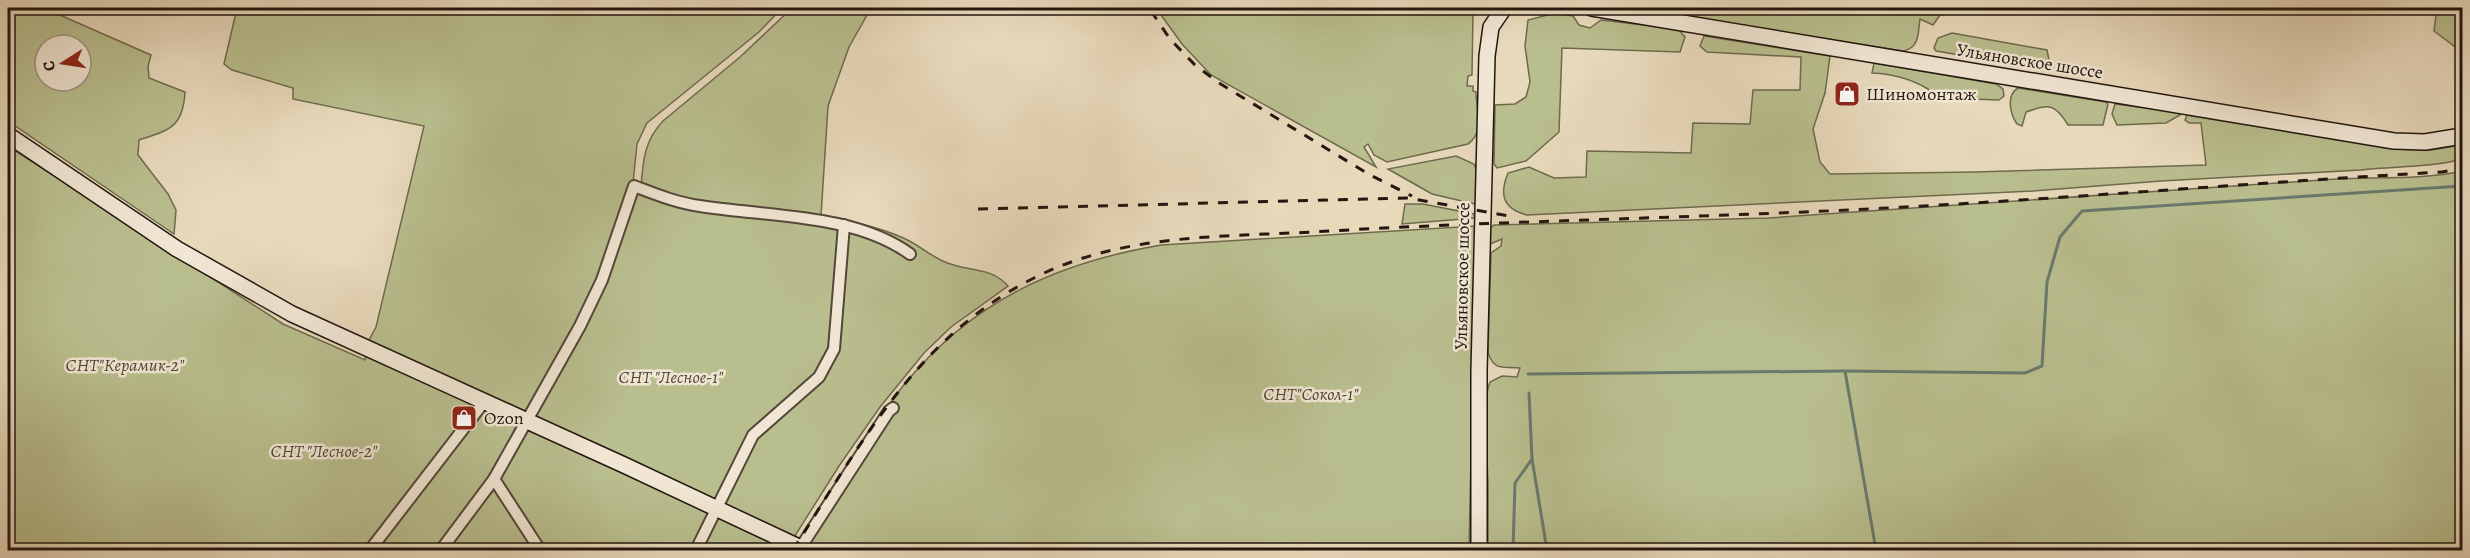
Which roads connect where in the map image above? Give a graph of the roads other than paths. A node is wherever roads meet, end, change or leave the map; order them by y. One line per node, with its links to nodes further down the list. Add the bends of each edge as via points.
1 (1504, 8): 17 (main road, Ульяновское шоссе, via 1491,27 1487,56)
2 (1592, 8): 4 (main road, Ульяновское шоссе, via 2394,141 2425,142)
3 (8, 135): 7 (main road, via 158,237 237,284 302,319)
4 (2463, 136)
5 (844, 225): 6 (street, via 893,242); 9 (street, via 698,206 634,186 602,280); 11 (street, via 834,349 819,377 753,435)
6 (910, 254)
7 (484, 402): 9 (main road); 12 (street)
8 (893, 408): 16 (street)
9 (526, 422): 10 (street); 11 (main road)
10 (494, 478): 13 (street); 14 (street)
11 (716, 509): 15 (street); 16 (main road)
12 (370, 550)
13 (441, 550)
14 (540, 550)
15 (696, 550)
16 (802, 550)
17 (1479, 550)

